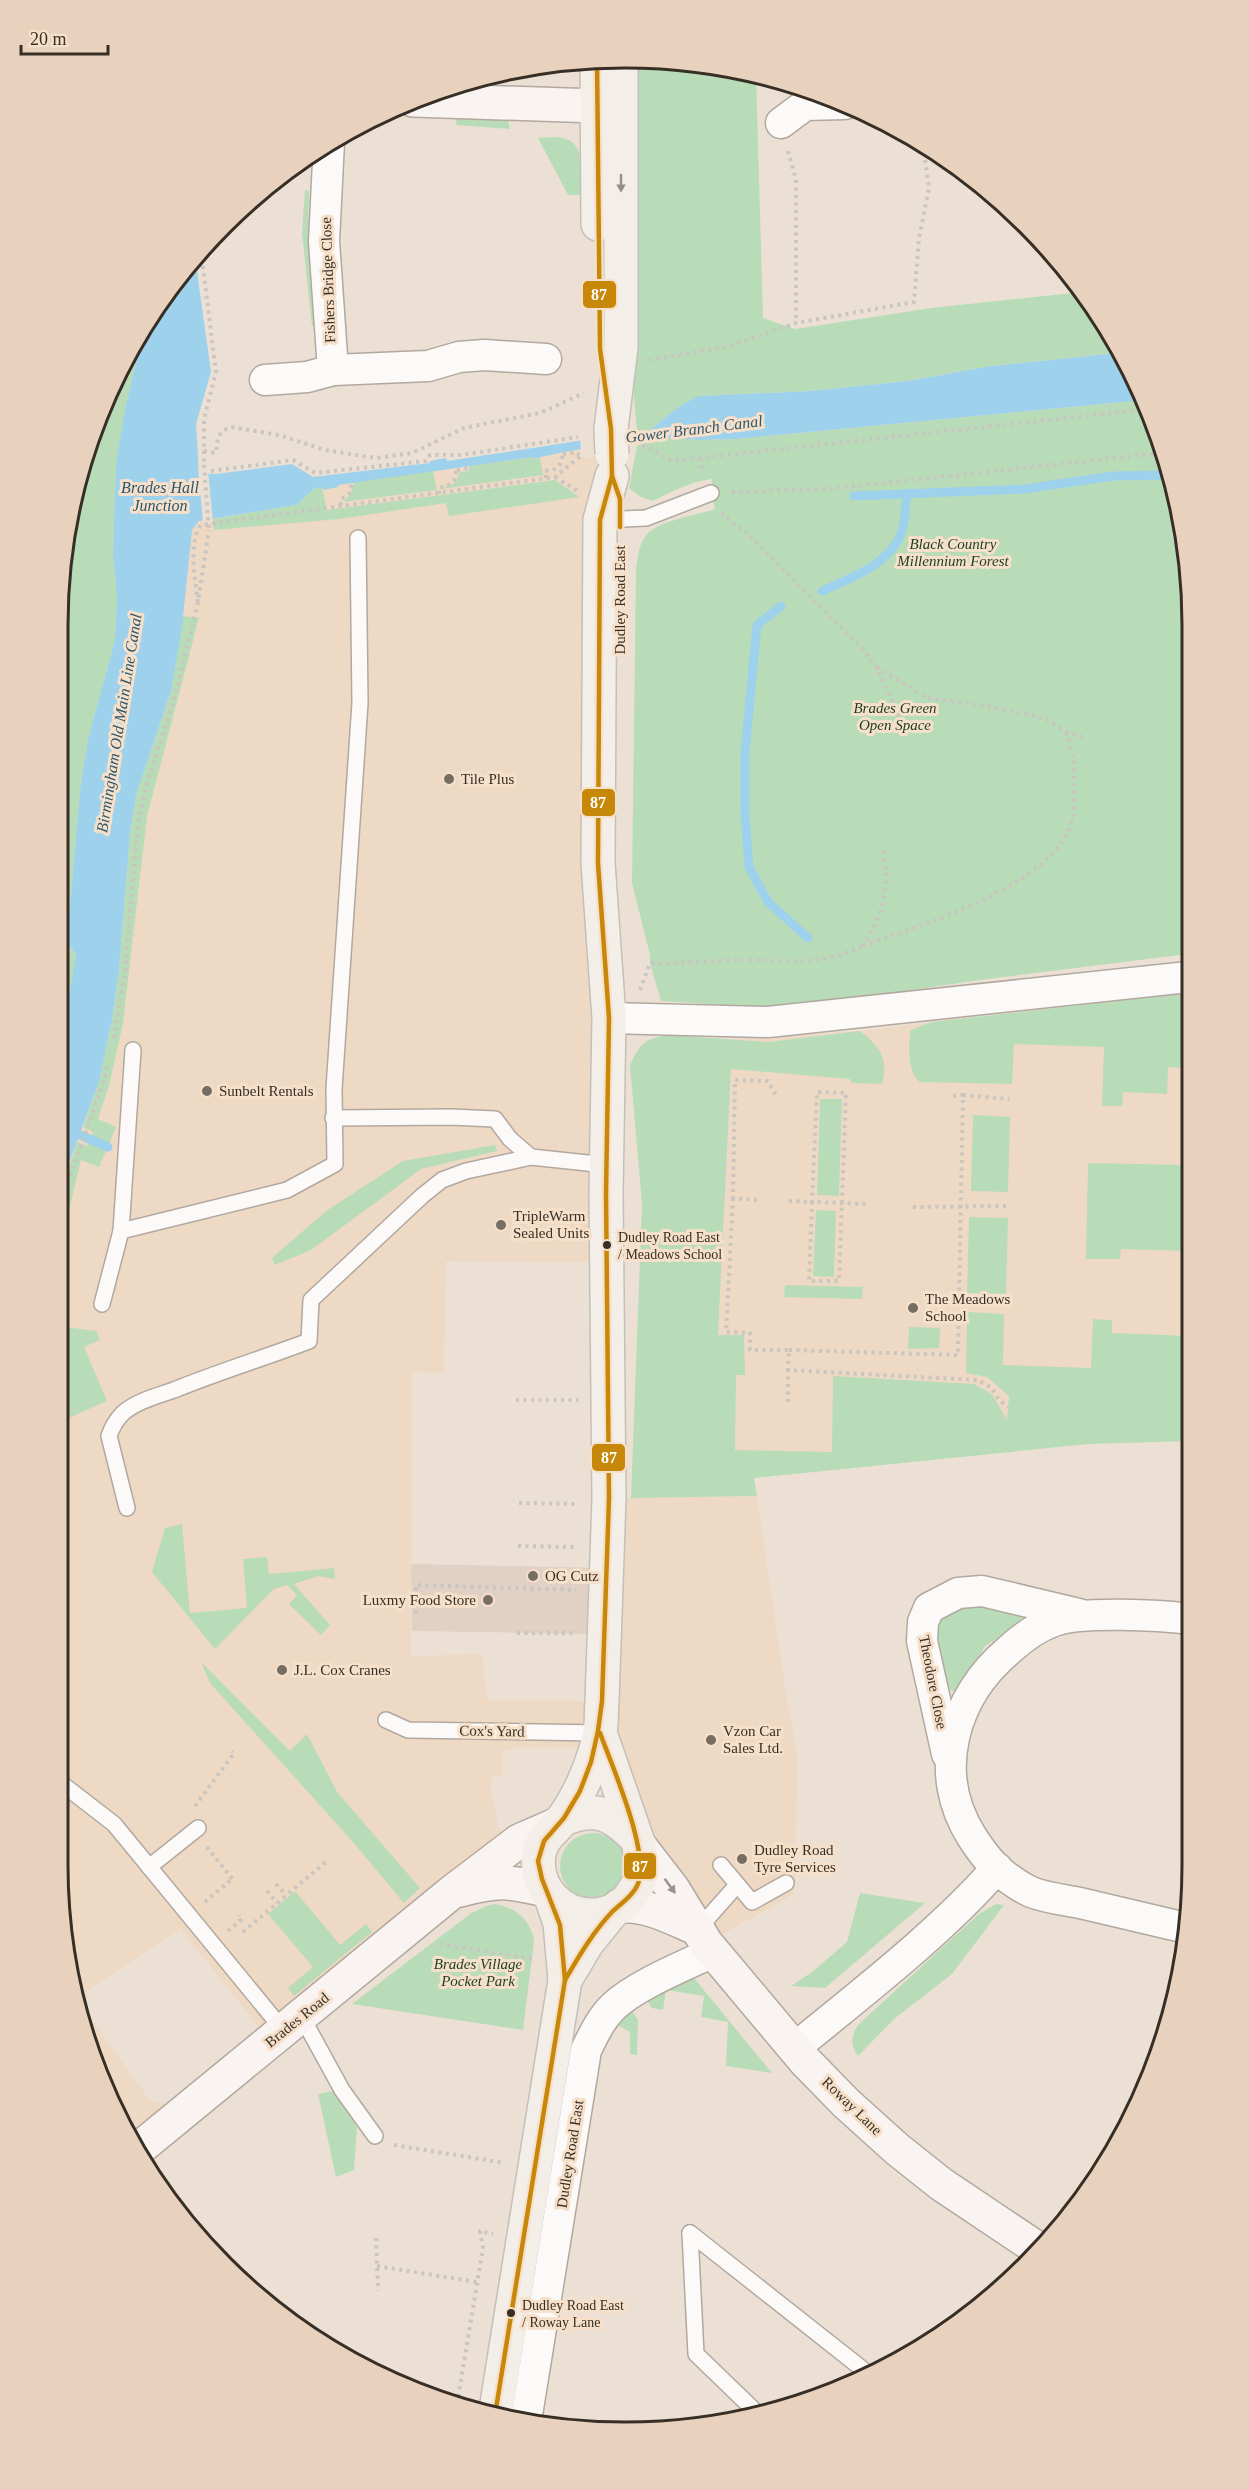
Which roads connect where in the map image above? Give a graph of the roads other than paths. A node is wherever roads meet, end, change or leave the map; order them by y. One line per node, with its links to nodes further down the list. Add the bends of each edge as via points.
1 (609, 68): 6 (main road)
2 (619, 68): 6 (main road, Dudley Road East)
3 (599, 69): 6 (main road, Dudley Road East)
4 (433, 102): 6 (street)
5 (824, 105): 7 (street, via 805,105)
6 (609, 115): 12 (main road, Dudley Road East, one-way to 12, via 619,363); 12 (main road, Dudley Road East, via 600,349)
7 (781, 123)
8 (323, 156): 10 (street, Fishers Bridge Close, via 324,241)
9 (546, 359): 10 (street, via 484,355 428,366)
10 (333, 370): 11 (street, via 307,377)
11 (265, 380)
12 (613, 452): 14 (main road, Dudley Road East, via 620,499)
13 (711, 493): 14 (lane, via 645,518)
14 (602, 511): 17 (main road, Dudley Road East, via 598,863 607,974)
15 (358, 538): 19 (lane, via 360,703)
16 (1181, 978): 17 (street, via 768,1022)
17 (619, 1018): 21 (main road, Dudley Road East)
18 (133, 1050): 22 (lane)
19 (333, 1118): 20 (lane, via 495,1119); 22 (lane, via 335,1164 287,1190)
20 (531, 1157): 21 (lane); 24 (lane, via 442,1179 311,1300 309,1341 202,1378 136,1404 124,1413 109,1436)
21 (606, 1165): 28 (main road, Dudley Road East, via 609,1498)
22 (121, 1231): 23 (lane)
23 (102, 1304)
24 (127, 1508)
25 (1088, 1616): 26 (street, Theodore Close); 29 (street, Theodore Close, via 1055,1620 1026,1635 974,1686 953,1739); 29 (street, Theodore Close, via 982,1592 958,1593 929,1608 922,1641)
26 (1181, 1618)
27 (386, 1720): 28 (lane, Cox's Yard, via 408,1730)
28 (600, 1732): 31 (main road, Dudley Road East, via 581,1788); 33 (main road, Dudley Road East)
29 (952, 1778): 36 (street, Theodore Close, via 965,1825)
30 (68, 1788): 35 (lane, via 114,1824)
31 (560, 1822): 33 (main road, via 580,1812 600,1812 616,1819); 39 (street, Brades Road, via 519,1841); 40 (main road, Dudley Road East, via 546,1835 539,1852 539,1873)
32 (198, 1828): 35 (lane)
33 (637, 1841): 41 (main road, Dudley Road East, via 642,1872 627,1901); 43 (street, Roway Lane, one-way to 43)
34 (721, 1865): 38 (lane)
35 (149, 1867): 45 (lane)
36 (997, 1868): 42 (street, Theodore Close, via 1032,1892); 46 (street, via 977,1891)
37 (786, 1883): 38 (lane, via 752,1902)
38 (737, 1885): 43 (lane)
39 (453, 1892): 40 (street, Brades Road, via 510,1882); 45 (street, Brades Road)
40 (548, 1894): 41 (main road, via 571,1912 596,1916); 44 (main road, Dudley Road East, via 560,1923)
41 (616, 1908): 43 (street, Roway Lane, via 650,1909); 44 (main road, Dudley Road East, via 587,1943)
42 (1178, 1926)
43 (706, 1940): 46 (street, Roway Lane); 53 (street, Dudley Road East, via 615,2005 598,2025 586,2049)
44 (565, 1980): 51 (main road, Dudley Road East)
45 (293, 2024): 47 (lane); 48 (street, Brades Road)
46 (796, 2047): 49 (street, Roway Lane, via 846,2103 897,2149 941,2184)
47 (375, 2136)
48 (143, 2145)
49 (1031, 2244)
50 (862, 2368): 52 (lane, via 690,2233 696,2354)
51 (496, 2407)
52 (751, 2407)
53 (527, 2413)

